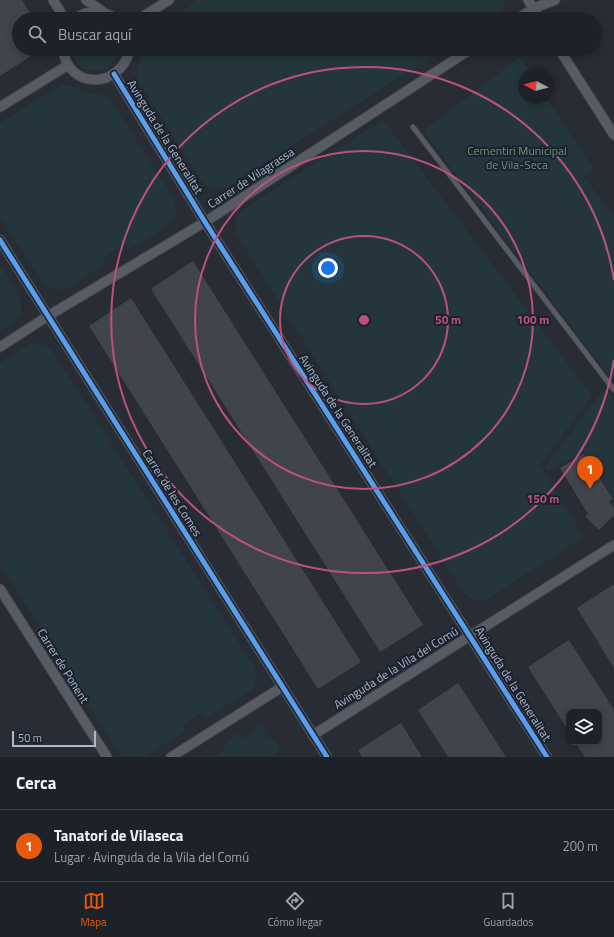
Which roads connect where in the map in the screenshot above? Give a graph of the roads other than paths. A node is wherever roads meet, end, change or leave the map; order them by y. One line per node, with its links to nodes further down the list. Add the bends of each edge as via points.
1 (53, 0): 7 (street)
2 (86, 0): 9 (street)
3 (169, 0): 10 (street)
4 (528, 0): 6 (street)
5 (555, 0): 6 (street)
6 (534, 8): 11 (street); 12 (street)
7 (60, 12)
8 (91, 12): 9 (street)
9 (103, 12)
10 (150, 12)
11 (528, 12)
12 (536, 12)
13 (64, 56): 17 (street)
14 (128, 56): 18 (street, via 122,68)
15 (460, 56): 22 (street, Carrer de Vilagrassa)
16 (563, 56): 21 (street)
17 (68, 65): 18 (street, via 84,78 94,80 105,79); 19 (street)
18 (114, 74): 22 (street, Avinguda de la Generalitat)
19 (0, 108)
20 (413, 127): 26 (lane)
21 (614, 135)
22 (205, 222): 24 (street, Carrer de Vilagrassa); 29 (street, Avinguda de la Generalitat)
23 (0, 240): 24 (street, Carrer de les Comes)
24 (48, 316): 25 (street, Carrer de Vilagrassa); 30 (street, Carrer de les Comes)
25 (0, 347)
26 (614, 390)
27 (614, 545): 29 (street, Avinguda de la Vila del Comú)
28 (0, 589): 32 (street, Carrer de Ponent)
29 (470, 636): 31 (street, Avinguda de la Vila del Comú); 35 (street, Avinguda de la Generalitat)
30 (282, 687): 31 (street, Carrer de les Comes); 33 (street)
31 (313, 735): 34 (street, Carrer de les Comes)
32 (107, 757)
33 (171, 757)
34 (327, 757)
35 (547, 757)

